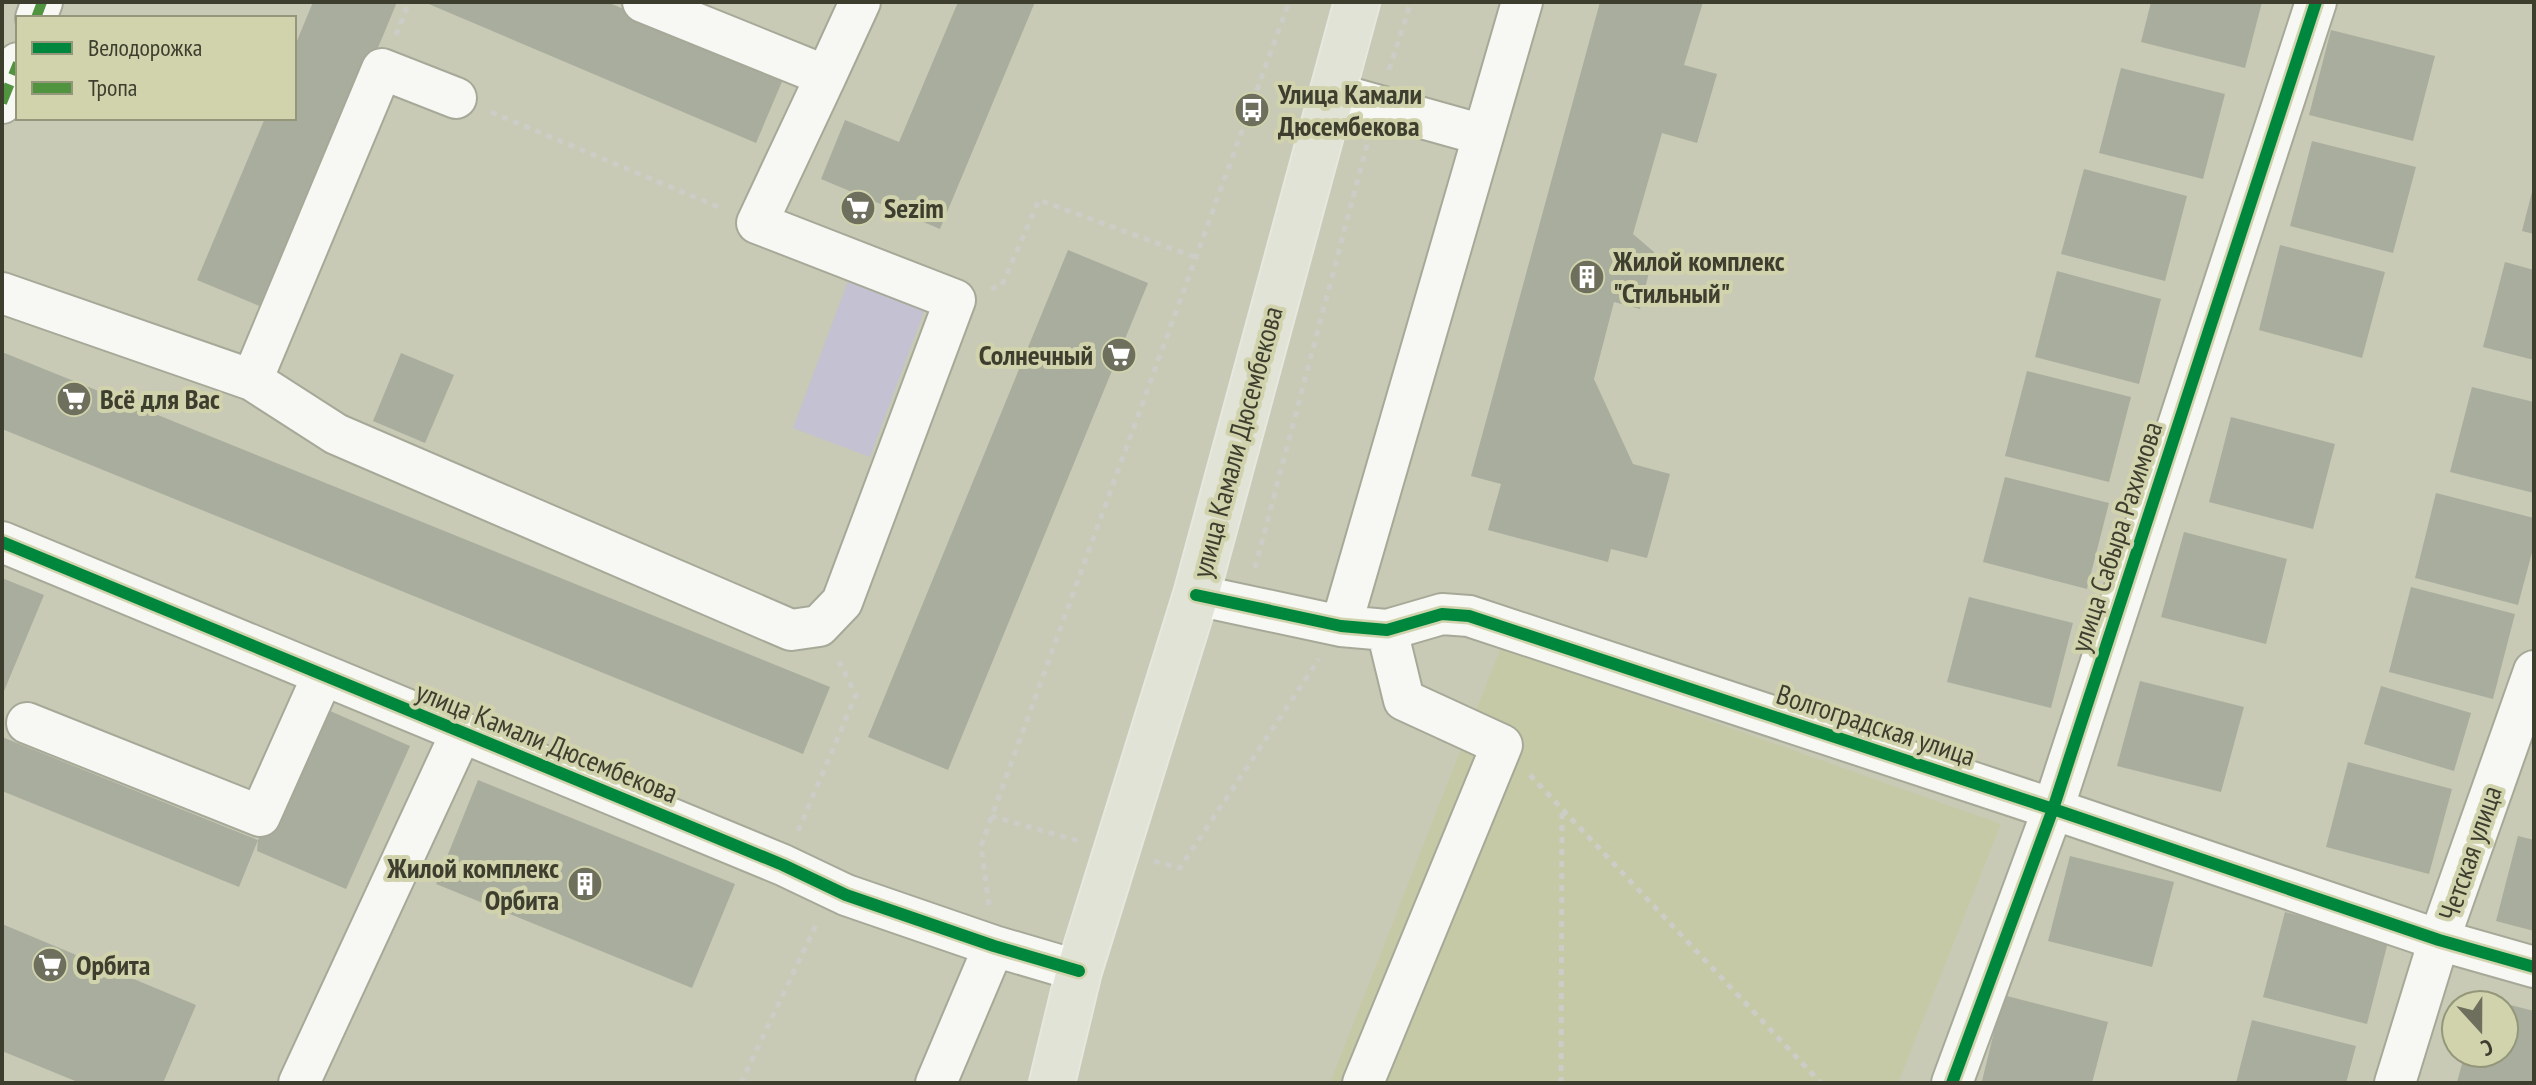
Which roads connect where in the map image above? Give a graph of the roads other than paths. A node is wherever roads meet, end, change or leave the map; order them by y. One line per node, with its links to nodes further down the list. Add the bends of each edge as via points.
1 (643, 2): 7 (street)
2 (860, 2): 7 (street)
3 (1357, 2): 8 (main road, улица Камали Дюсембекова)
4 (1522, 2): 11 (street)
5 (2316, 2): 22 (street, улица Сабыра Рахимова)
6 (16, 68): 10 (street)
7 (826, 76): 13 (street, via 757,223 955,300 842,602 819,626 791,630 336,434)
8 (1333, 93): 11 (street); 15 (main road, улица Камали Дюсембекова)
9 (456, 98): 13 (street, via 382,69)
10 (2, 103)
11 (1483, 135): 16 (street)
12 (2, 293): 13 (street)
13 (252, 380)
14 (2, 542): 19 (street, улица Камали Дюсембекова)
15 (1196, 595): 16 (street, Волгоградская улица); 26 (main road, улица Камали Дюсембекова)
16 (1341, 626): 17 (street, Волгоградская улица)
17 (1387, 630): 22 (street, Волгоградская улица, via 1442,614 1469,616); 30 (street, via 1404,700 1502,745)
18 (2534, 671): 23 (street, Четская улица)
19 (323, 675): 20 (street, via 260,816); 21 (street, улица Камали Дюсембекова)
20 (27, 723)
21 (461, 733): 24 (street, улица Камали Дюсембекова, via 846,895); 27 (street)
22 (2053, 809): 23 (street, Волгоградская улица); 31 (street, улица Сабыра Рахимова)
23 (2439, 940): 25 (street, Волгоградская улица); 32 (street, Четская улица)
24 (994, 946): 26 (street, улица Камали Дюсембекова); 28 (street)
25 (2534, 967)
26 (1079, 971): 29 (main road, улица Камали Дюсембекова)
27 (299, 1083)
28 (936, 1083)
29 (1052, 1083)
30 (1363, 1083)
31 (1952, 1083)
32 (2395, 1083)

